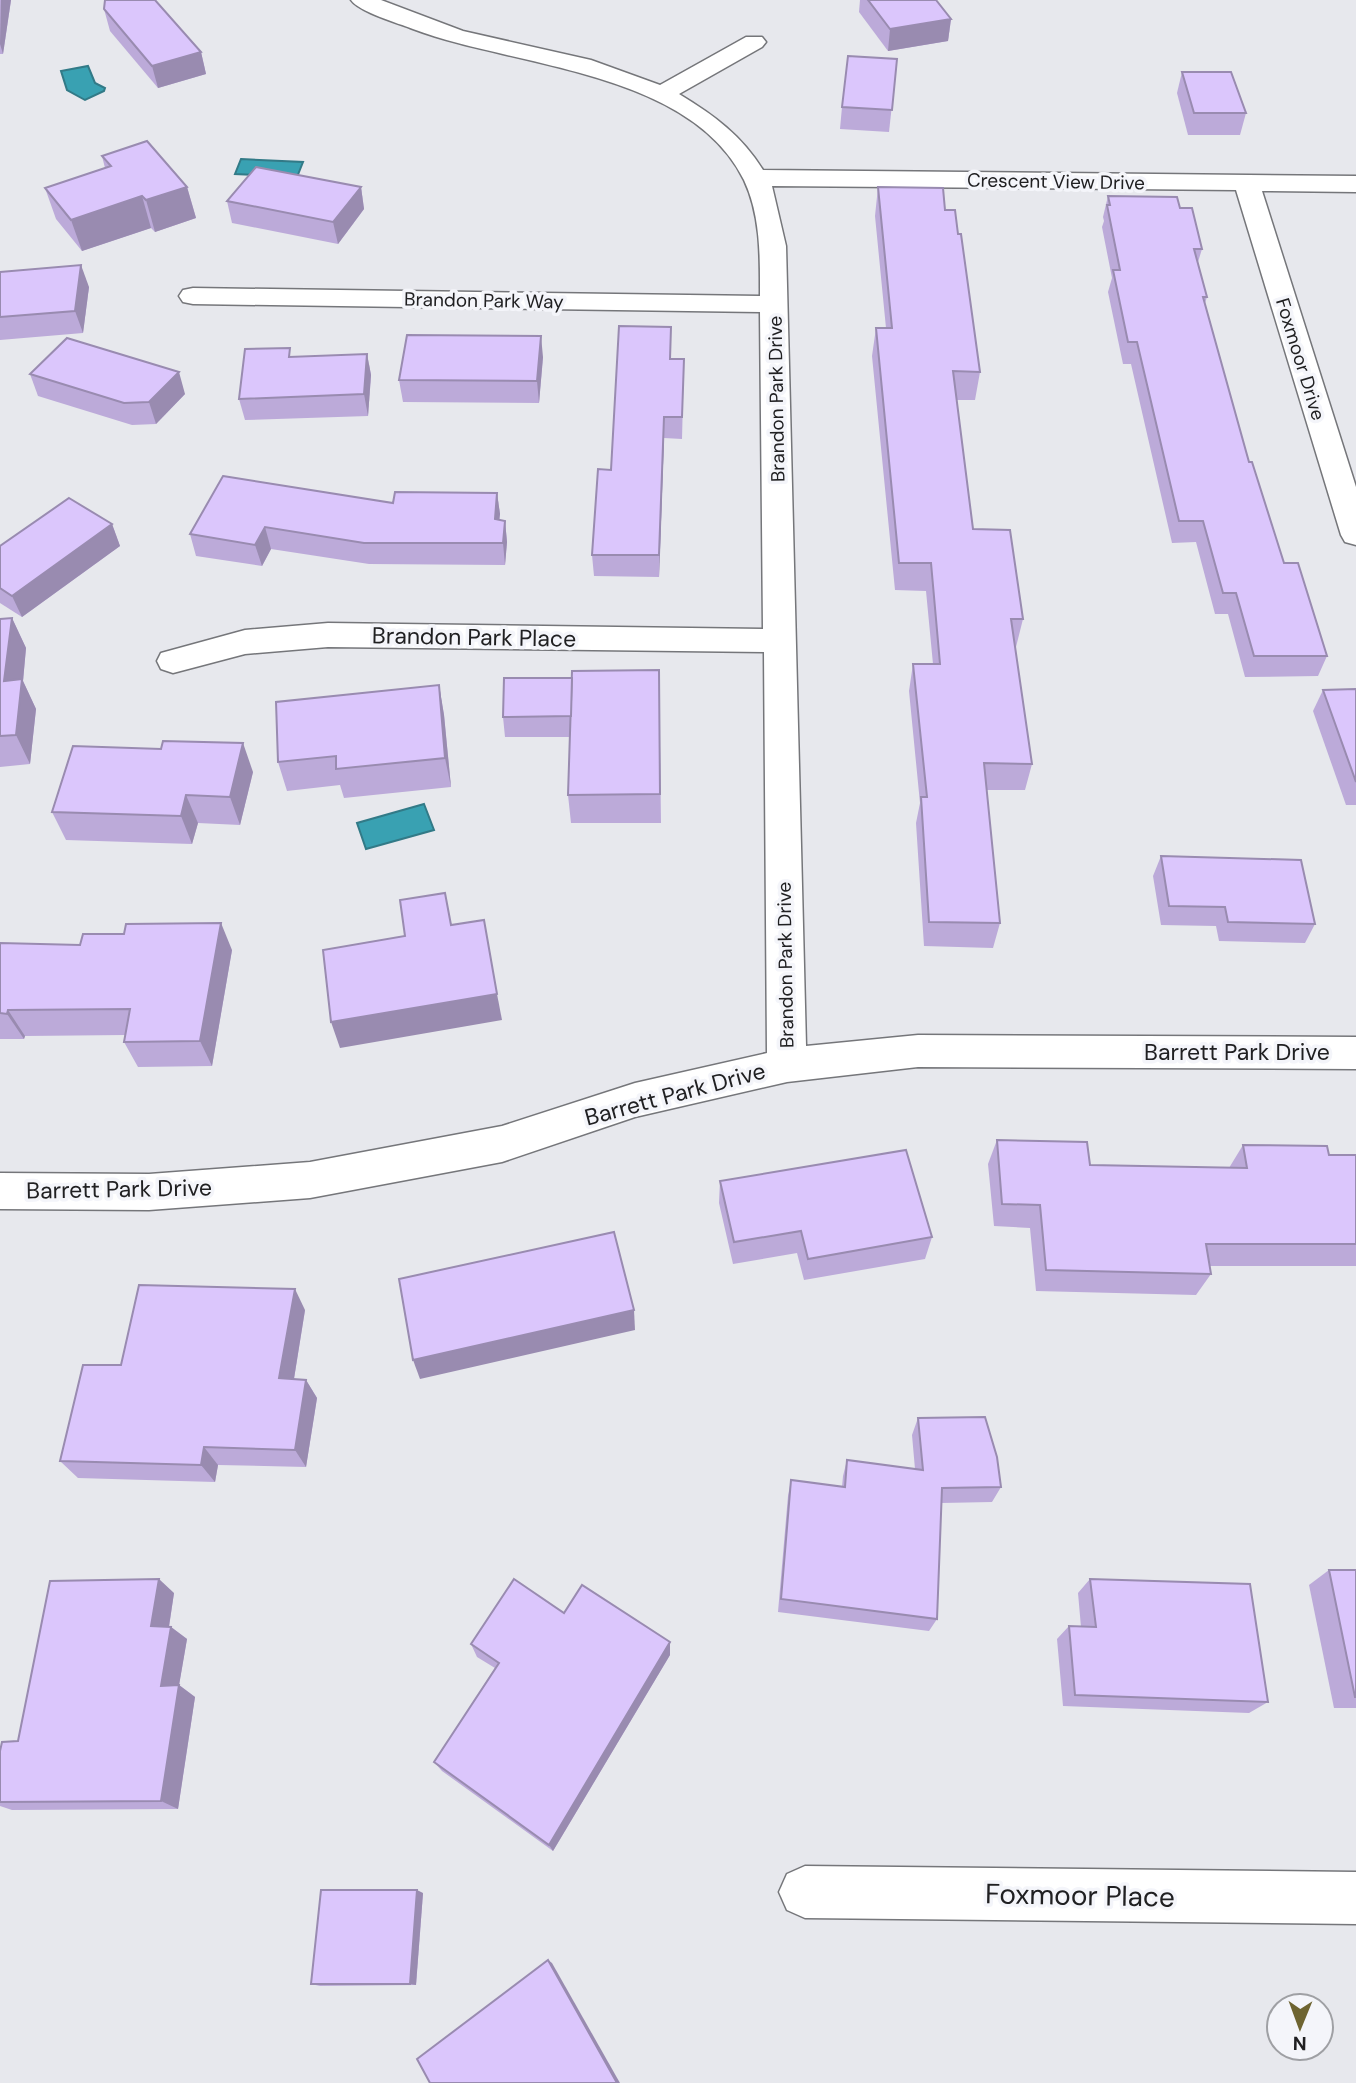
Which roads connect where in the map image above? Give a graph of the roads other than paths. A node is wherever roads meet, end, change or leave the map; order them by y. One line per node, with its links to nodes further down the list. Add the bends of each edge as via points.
1 (362, 0): 3 (street, Brandon Park Drive, via 419,26 489,46 556,58)
2 (754, 42): 3 (street)
3 (663, 94): 4 (street, Brandon Park Drive, via 734,147)
4 (756, 178): 5 (street, Crescent View Drive); 8 (street, Brandon Park Drive, via 769,216)
5 (1246, 182): 6 (street, Crescent View Drive); 9 (street, Foxmoor Drive)
6 (1356, 184)
7 (194, 296): 8 (street, Brandon Park Way)
8 (774, 304): 10 (street, Brandon Park Drive)
9 (1356, 535)
10 (779, 641): 11 (street, Brandon Park Place, via 328,635 245,642); 13 (street, Brandon Park Drive)
11 (173, 661)
12 (1356, 1053): 13 (street, Barrett Park Drive, via 918,1051)
13 (787, 1065): 14 (street, Barrett Park Drive, via 635,1100 502,1144 310,1180)
14 (2, 1197)
15 (805, 1892): 16 (street, Foxmoor Place)
16 (1356, 1898)

